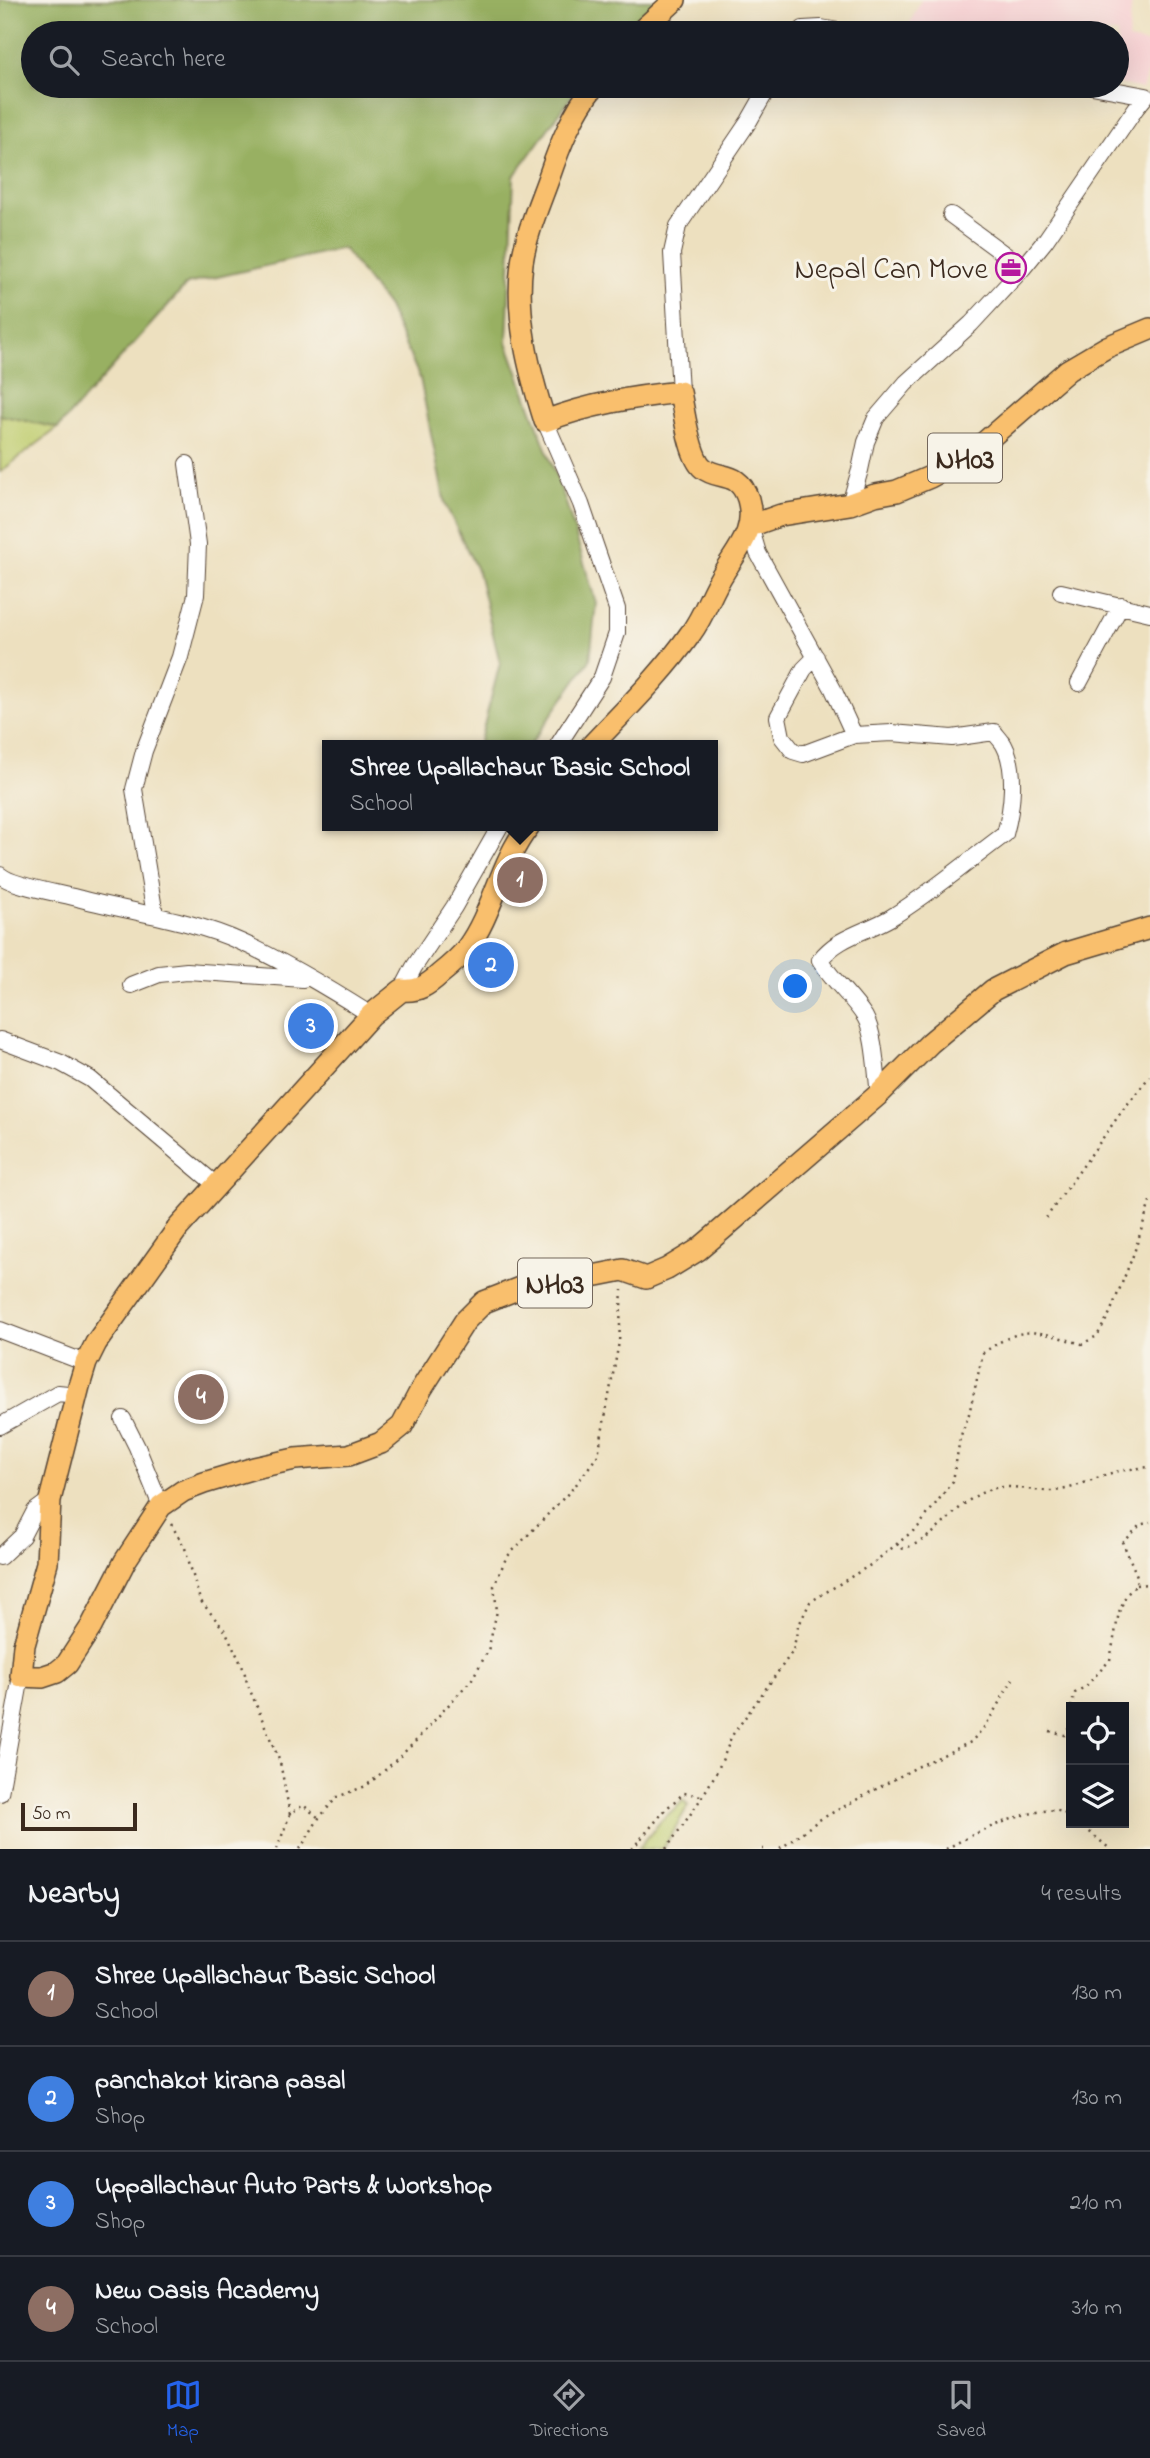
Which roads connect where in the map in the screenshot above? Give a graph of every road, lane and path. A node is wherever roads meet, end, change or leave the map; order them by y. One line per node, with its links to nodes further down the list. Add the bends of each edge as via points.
1 (675, 0): 2 (main road)
2 (652, 21)
3 (1129, 92): 4 (street)
4 (1149, 96): 8 (street)
5 (585, 98): 11 (main road, via 555,161 522,263 520,302 529,372)
6 (762, 98): 10 (street, via 678,226 672,253)
7 (951, 215): 8 (street)
8 (1023, 268): 13 (street, via 876,418)
9 (1150, 329): 13 (main road, NH03, via 1068,370 970,455 918,482)
10 (680, 392): 11 (main road, via 617,399); 14 (main road, via 694,456 703,468 734,478 741,486 749,502)
11 (545, 421): 21 (street, via 581,504 617,610 617,633 602,677)
12 (187, 464): 26 (street, via 198,544 196,595 180,657 134,789)
13 (850, 504): 14 (main road, NH03, via 780,514)
14 (750, 526): 18 (street, via 758,553); 22 (main road, via 691,633)
15 (1061, 592): 16 (street)
16 (1121, 605): 17 (street); 19 (street)
17 (1150, 613)
18 (816, 657): 20 (street); 20 (street, via 804,669 778,718 782,737 793,751 803,754)
19 (1079, 683)
20 (854, 735): 34 (street, via 952,738 994,732 1005,746 1012,774 1011,813 1005,834 889,919 850,936 820,960 867,1020)
21 (561, 740)
22 (597, 740)
23 (497, 831): 30 (street)
24 (525, 831): 30 (main road, via 468,946 428,984)
25 (1, 879): 26 (street)
26 (155, 915): 28 (street, via 240,941)
27 (1150, 928): 34 (main road, NH03, via 1066,953 993,990)
28 (313, 980): 29 (street, via 187,971 159,974); 31 (street)
29 (131, 985)
30 (402, 990): 31 (main road)
31 (371, 1015): 35 (main road)
32 (0, 1040): 35 (street, via 90,1079)
33 (1150, 1076): 37 (path)
34 (879, 1094): 38 (main road, NH03, via 698,1250 646,1278)
35 (216, 1185): 40 (main road, via 146,1271)
36 (1150, 1202): 48 (path, via 1122,1284 1097,1336 1082,1345 1043,1332 1020,1332 983,1353 953,1481 918,1527)
37 (1046, 1217)
38 (623, 1269): 46 (main road, NH03, via 525,1286 484,1302 465,1321 402,1426 381,1443 349,1455 295,1459 204,1483); 61 (path, via 619,1342 598,1455 506,1558 494,1586 497,1611 488,1651 472,1679 384,1771 366,1786 337,1797)
39 (0, 1329): 40 (street)
40 (86, 1363): 41 (main road)
41 (77, 1395): 43 (street, via 58,1393); 45 (main road)
42 (122, 1419): 46 (street)
43 (0, 1426)
44 (1150, 1467): 48 (path, via 1109,1473 1063,1490 1014,1485 991,1489 972,1498 933,1535 901,1549)
45 (50, 1500): 49 (street, via 35,1511 22,1535); 52 (main road, via 47,1563 24,1645)
46 (161, 1506): 52 (main road, NH03, via 67,1664 42,1677); 59 (path, via 186,1548 200,1600 226,1632 244,1670 280,1762)
47 (1150, 1522): 51 (path, via 1140,1525 1123,1543 1137,1576)
48 (897, 1544): 58 (path, via 810,1602 793,1651 731,1737)
49 (0, 1557)
50 (1150, 1584): 51 (path)
51 (1136, 1585): 54 (path, via 1119,1612 1110,1660 1075,1693)
52 (21, 1676): 57 (street)
53 (1013, 1679): 67 (path, via 971,1742 819,1820)
54 (1073, 1702)
55 (1050, 1731): 56 (path)
56 (1066, 1734)
57 (0, 1793)
58 (703, 1796): 65 (path, via 684,1793); 66 (path)
59 (290, 1814): 61 (path, via 303,1805); 63 (path)
60 (1066, 1815): 68 (path, via 1059,1811 1024,1815)
61 (319, 1818): 64 (path)
62 (1085, 1828): 69 (path)
63 (276, 1849)
64 (300, 1849)
65 (632, 1849)
66 (666, 1849)
67 (780, 1849)
68 (946, 1849)
69 (1110, 1849)

